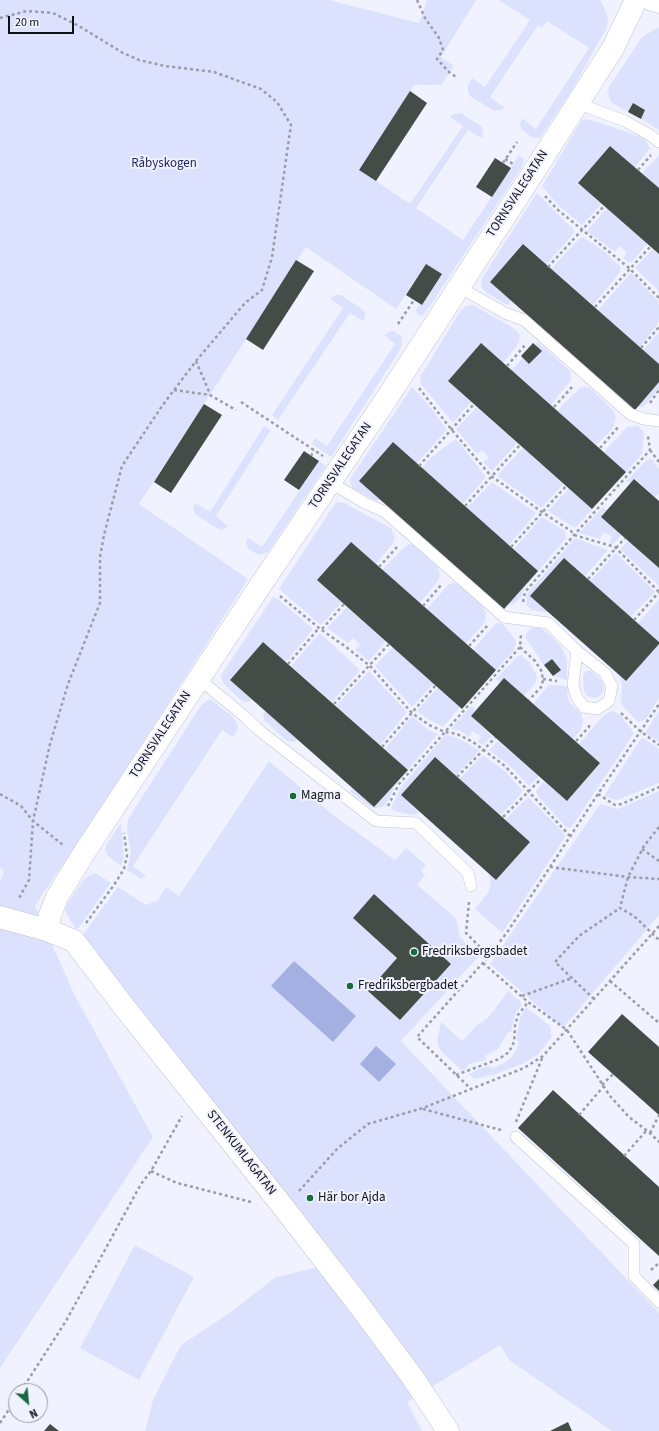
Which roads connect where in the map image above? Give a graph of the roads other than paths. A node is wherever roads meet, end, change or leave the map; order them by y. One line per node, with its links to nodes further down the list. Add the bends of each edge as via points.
1 (636, 0): 4 (street, TORNSVALEGATAN, via 613,48)
2 (652, 0): 3 (street)
3 (659, 2)
4 (578, 103): 5 (lane, via 625,121 650,135); 6 (street, TORNSVALEGATAN)
5 (657, 146)
6 (459, 287): 7 (lane, via 505,313 524,320 630,414); 8 (street, TORNSVALEGATAN)
7 (659, 421)
8 (335, 475): 9 (lane, via 365,503 385,512 499,613 548,623); 10 (street, TORNSVALEGATAN)
9 (577, 651): 9 (lane, via 573,685 577,698 584,707 597,709 608,701 612,686 605,673)
10 (198, 680): 11 (lane, via 376,820 416,823 468,873); 13 (street, TORNSVALEGATAN, via 84,852 57,897)
11 (471, 886)
12 (4, 919): 13 (street)
13 (47, 930): 16 (street, STENKUMLAGATAN, via 74,941 284,1208 413,1378)
14 (514, 1135): 15 (lane, via 634,1244 634,1276)
15 (659, 1302)
16 (448, 1431)

